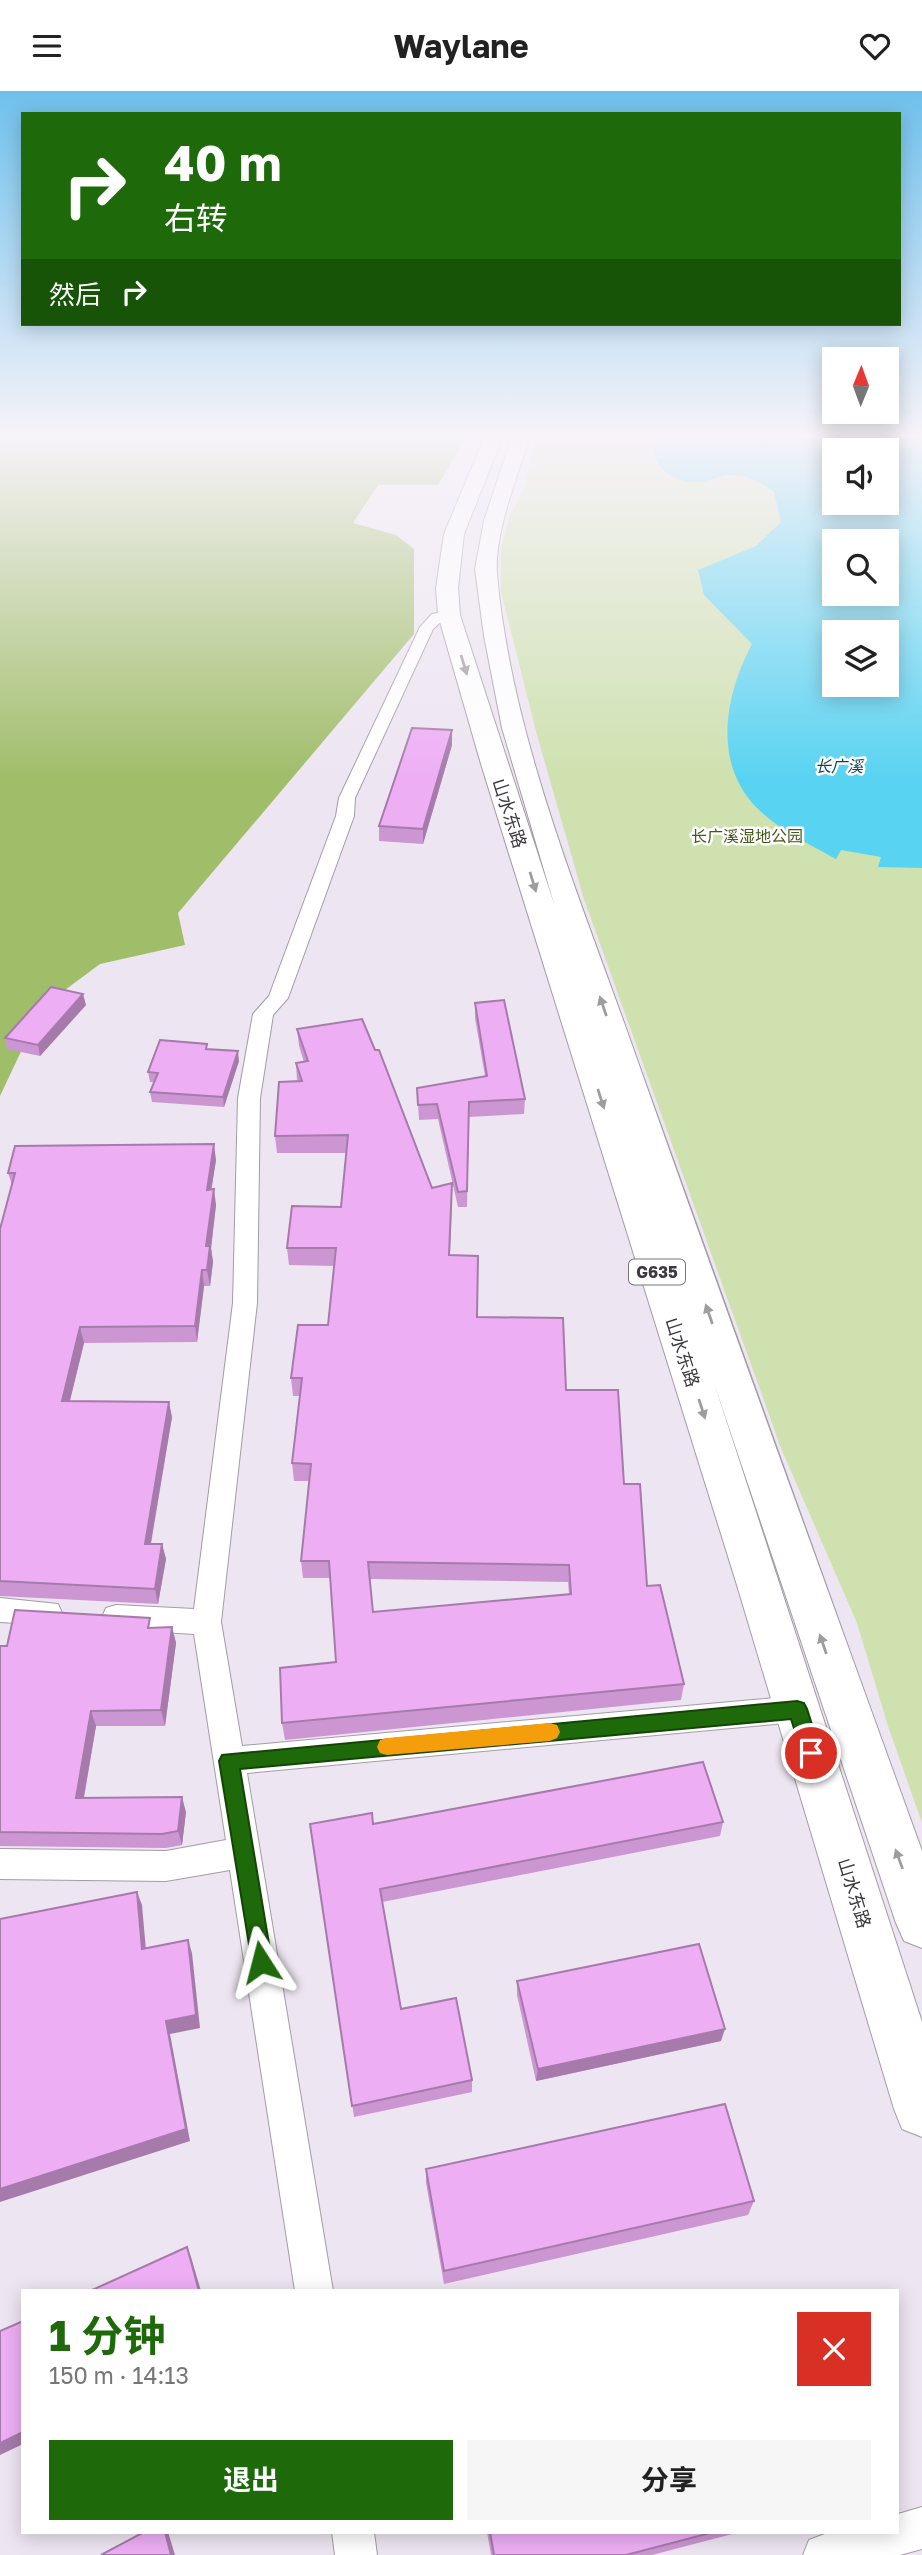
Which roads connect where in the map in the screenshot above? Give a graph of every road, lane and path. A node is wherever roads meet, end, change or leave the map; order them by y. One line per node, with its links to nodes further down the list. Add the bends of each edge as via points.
1 (452, 551): 3 (highway, 山水东路 / G635)
2 (489, 551): 10 (highway, 山水东路 / G635, one-way to 2, via 544,832 514,728 495,636 486,569)
3 (449, 615): 5 (street, via 438,617 421,639 347,798 345,816 278,998 263,1014 248,1098 244,1303); 6 (highway, 山水东路 / G635, one-way to 6)
4 (0, 1610): 5 (street)
5 (207, 1622): 7 (street)
6 (797, 1709): 7 (street); 11 (highway, 山水东路 / G635)
7 (229, 1761): 8 (street)
8 (243, 1852): 9 (street, via 166,1866); 12 (street)
9 (0, 1864)
10 (922, 1923)
11 (922, 2109)
12 (314, 2289)
13 (922, 2528): 16 (street)
14 (353, 2534): 15 (street)
15 (356, 2555)
16 (824, 2555)

